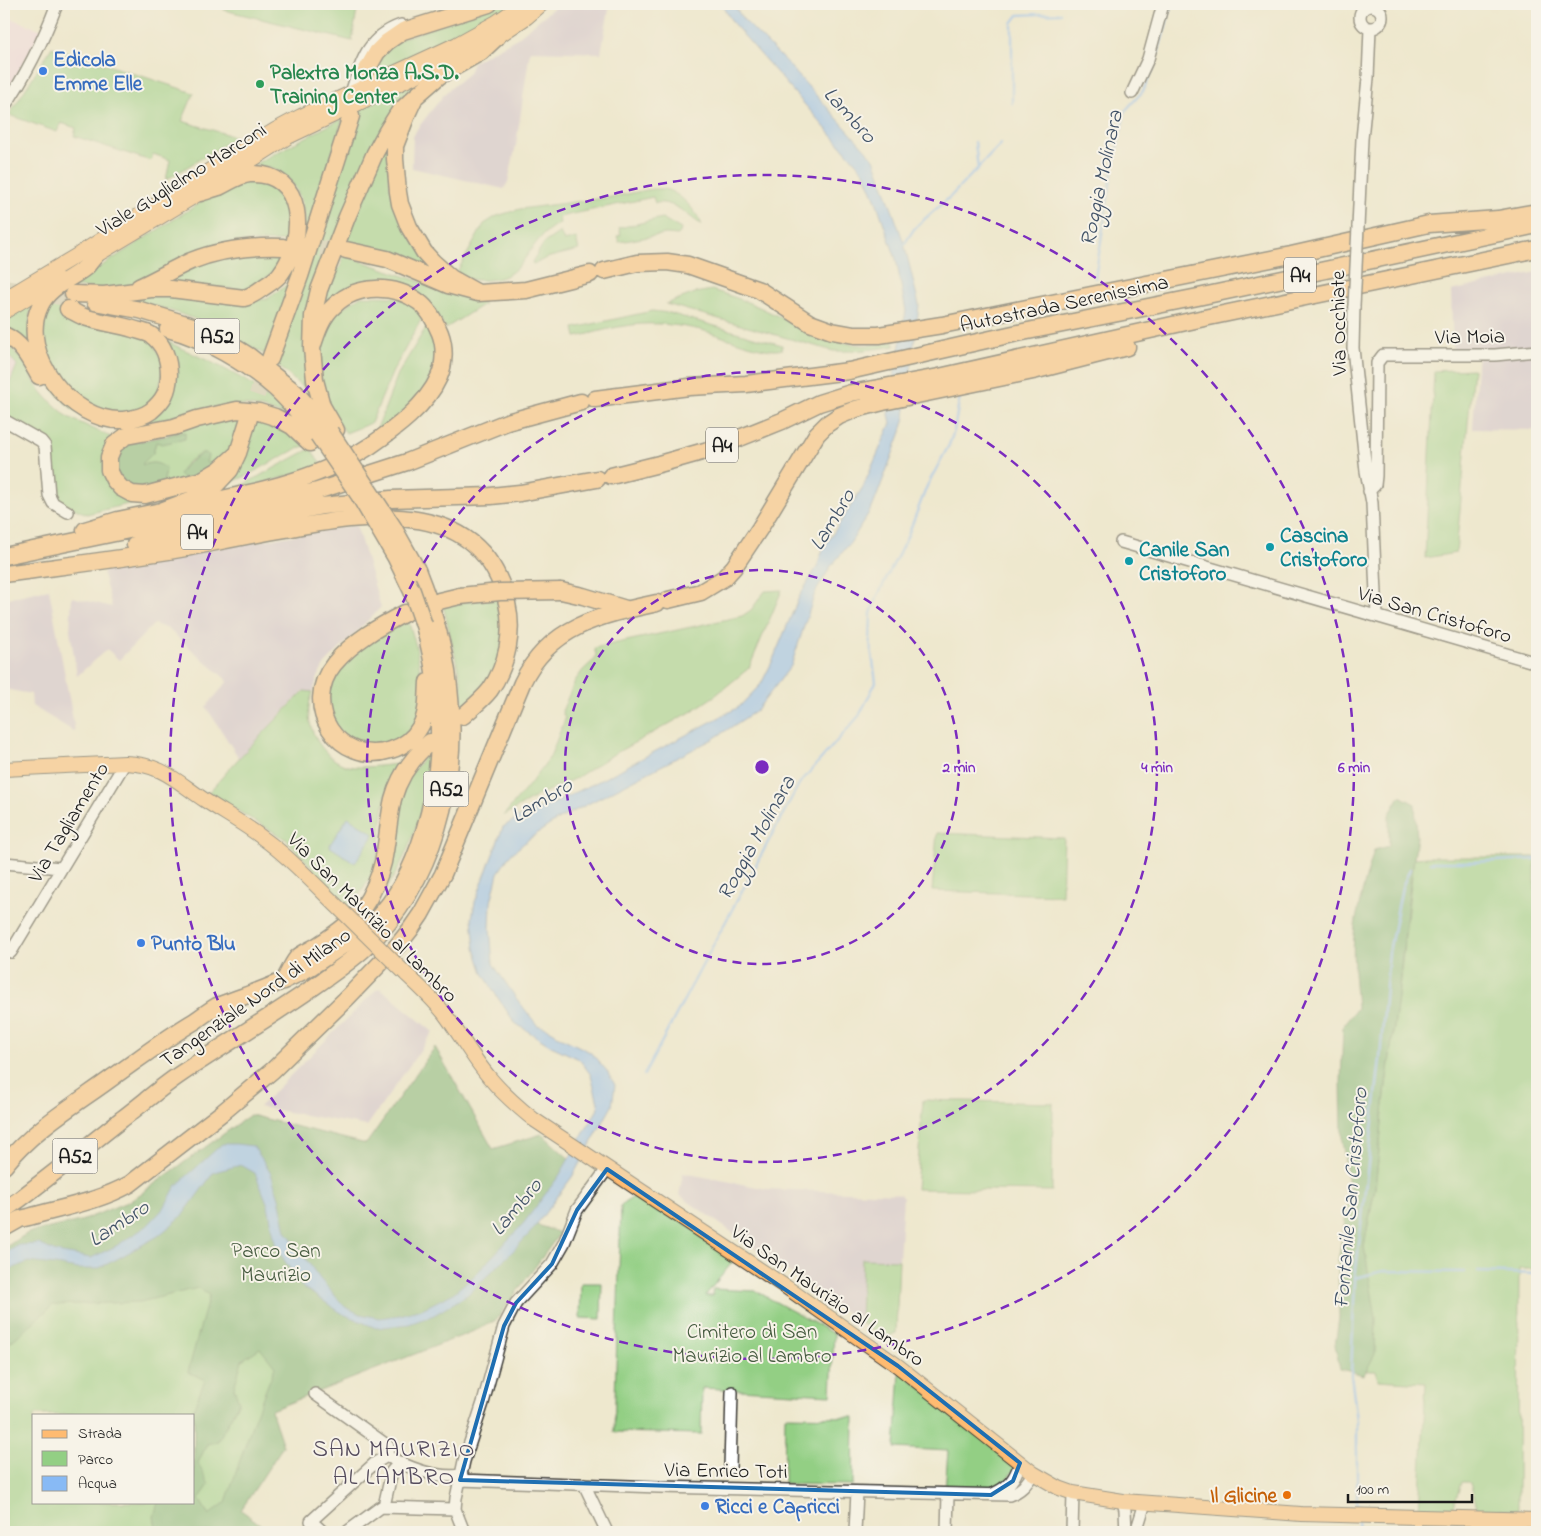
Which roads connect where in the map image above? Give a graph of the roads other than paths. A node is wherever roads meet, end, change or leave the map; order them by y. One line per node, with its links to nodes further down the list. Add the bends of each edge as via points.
1 (57, 4): 14 (street, via 32,64)
2 (465, 4): 11 (street, via 384,33 364,55)
3 (489, 4): 10 (highway, via 402,31 377,52)
4 (523, 4): 11 (main road, Viale Guglielmo Marconi, via 458,44)
5 (542, 4): 9 (main road, Viale Guglielmo Marconi)
6 (1163, 4): 12 (street, via 1148,58)
7 (1371, 5): 8 (street, via 1360,14 1361,22); 8 (street, via 1378,8 1383,17 1378,26)
8 (1370, 28): 40 (street, Via Occhiate, bridge, via 1354,306 1354,348)
9 (497, 37): 13 (highway, via 481,52 439,76); 16 (main road, Viale Guglielmo Marconi, via 288,136)
10 (365, 73)
11 (351, 93): 27 (main road, Viale Guglielmo Marconi, via 275,130)
12 (1132, 93)
13 (415, 97): 24 (highway, via 395,146 400,204 409,228 424,252 452,278); 31 (highway, via 387,130 347,217 319,290 313,316)
14 (4, 107)
15 (351, 116): 23 (highway)
16 (200, 192): 22 (main road, Viale Guglielmo Marconi); 26 (highway, via 238,176 256,174 278,181 293,198 298,225 290,256 275,280)
17 (1537, 212): 24 (highway, via 1498,219 1429,224 1281,257 879,335 832,331 810,323 759,290 688,266 666,262 637,263 526,290)
18 (1537, 225): 44 (highway, Autostrada Serenissima / A4, via 849,371 588,401 507,422 407,462 317,491)
19 (283, 246): 25 (highway, via 258,246 216,253)
20 (1537, 249): 34 (highway, Autostrada Serenissima / A4, via 1204,318)
21 (346, 250): 24 (highway, via 387,259 448,285)
22 (95, 256): 28 (highway, via 86,267 52,289 43,300 34,334 37,349 58,387 85,410 113,420 131,420 146,415 163,400 168,384 169,365 162,346 150,335 83,317); 29 (main road, Viale Guglielmo Marconi)
23 (304, 262): 26 (highway, via 279,285); 33 (highway)
24 (478, 293)
25 (121, 294): 26 (highway, via 171,289 236,298); 28 (highway, via 93,295)
26 (251, 296)
27 (4, 298)
28 (71, 301): 38 (highway, Tangenziale Nord di Milano / A52, via 140,310 209,331 249,356 296,393)
29 (4, 312)
30 (4, 335): 36 (highway, via 23,350 52,396 81,419 116,430)
31 (312, 348): 38 (highway); 42 (highway, via 321,322 334,305 350,294 367,289 386,289 405,293 434,318 443,341 444,359 433,389 418,407 370,446 343,461 272,487)
32 (1537, 351): 40 (street, Via Moia, via 1495,355 1383,355 1377,363 1376,476 1375,485)
33 (270, 359)
34 (938, 384): 45 (highway, Autostrada Serenissima / A4, via 851,393 819,403 712,449 604,477 491,496 392,499 322,506); 47 (highway, via 856,409 827,424 817,434 760,528 724,578 700,592)
35 (249, 418): 39 (highway)
36 (197, 419): 38 (highway, via 237,410 259,412); 39 (highway, via 126,436 114,445 109,457 114,480 132,494 145,495 202,480)
37 (4, 420): 41 (street, via 45,446 49,496 53,503)
38 (324, 435): 50 (highway, Tangenziale Nord di Milano / A52, bridge, via 342,486 359,495 400,566 412,591); 62 (highway, Tangenziale Nord di Milano / A52, bridge, via 394,527 417,570 442,647 452,713 450,754 441,815 426,861 399,908 365,948 289,1004 179,1075)
39 (238, 453): 42 (highway, via 230,470 214,487)
40 (1369, 491): 49 (street, Via Occhiate)
41 (68, 512)
42 (161, 512): 44 (highway, via 118,520)
43 (1120, 542): 49 (street, Via San Cristoforo)
44 (4, 556)
45 (4, 573): 52 (highway, via 178,549 348,519 400,517 428,522 457,534 484,555 500,582 509,612 507,648 498,676 479,703)
46 (439, 601): 47 (highway, bridge, via 500,592 561,591)
47 (628, 609): 63 (highway, via 599,616 550,644 526,673 431,897 398,945 348,997 273,1070 130,1184 97,1200 29,1216)
48 (405, 612): 50 (highway, via 361,640 334,664 321,691 322,712 331,731 353,750 368,753 398,748 411,740 421,726 428,682)
49 (1377, 616): 51 (street, Via San Cristoforo)
50 (421, 631): 59 (highway, Tangenziale Nord di Milano / A52, via 432,656 440,731 435,781 421,840 407,875 374,921 313,965)
51 (1537, 663)
52 (463, 716)
53 (430, 742): 59 (highway, via 408,766 394,796 381,869 367,900 343,928 298,957)
54 (125, 763): 55 (main road, Via San Maurizio al Lambro); 57 (street, Via Tagliamento); 61 (main road, Via San Maurizio al Lambro, bridge, via 163,771 264,838 432,999 500,1090 534,1119)
55 (4, 769)
56 (4, 862): 57 (street)
57 (62, 868): 58 (street, Via Tagliamento)
58 (8, 950)
59 (284, 981): 60 (highway, Tangenziale Nord di Milano / A52, via 218,1006 170,1036 47,1124 26,1141)
60 (4, 1166)
61 (607, 1169): 68 (main road, Via San Maurizio al Lambro, via 786,1287 898,1366); 71 (street, via 577,1210 552,1264 516,1303 504,1326)
62 (4, 1210)
63 (4, 1228)
64 (732, 1392): 69 (street, Via Enrico Toti)
65 (315, 1394): 66 (street, Via Enrico Toti)
66 (388, 1451): 67 (street, Via Enrico Toti); 82 (street, via 311,1521)
67 (399, 1462): 71 (street, Via Enrico Toti, via 435,1474); 79 (street, via 392,1471)
68 (1020, 1463): 70 (main road, Via San Maurizio al Lambro); 76 (street, via 1013,1481 1004,1490)
69 (730, 1468)
70 (1033, 1474): 74 (main road, Via San Maurizio al Lambro); 76 (street, Via Enrico Toti, via 1018,1492)
71 (461, 1477): 72 (street, Via Enrico Toti); 80 (street)
72 (584, 1484): 73 (street, Via Enrico Toti); 85 (street)
73 (858, 1492): 75 (street, Via Enrico Toti); 86 (street)
74 (1073, 1493): 77 (main road, Via San Maurizio al Lambro); 88 (street)
75 (948, 1494): 76 (street, Via Enrico Toti); 87 (street)
76 (990, 1495)
77 (1123, 1501): 78 (main road, Via San Maurizio al Lambro); 89 (street)
78 (1146, 1503): 81 (main road, Via San Maurizio al Lambro, via 1308,1515); 90 (street)
79 (387, 1506): 80 (street); 83 (street, via 376,1510)
80 (455, 1509): 84 (street)
81 (1537, 1520)
82 (323, 1532)
83 (347, 1532)
84 (464, 1532)
85 (607, 1532)
86 (855, 1532)
87 (947, 1532)
88 (1072, 1532)
89 (1126, 1532)
90 (1136, 1532)

